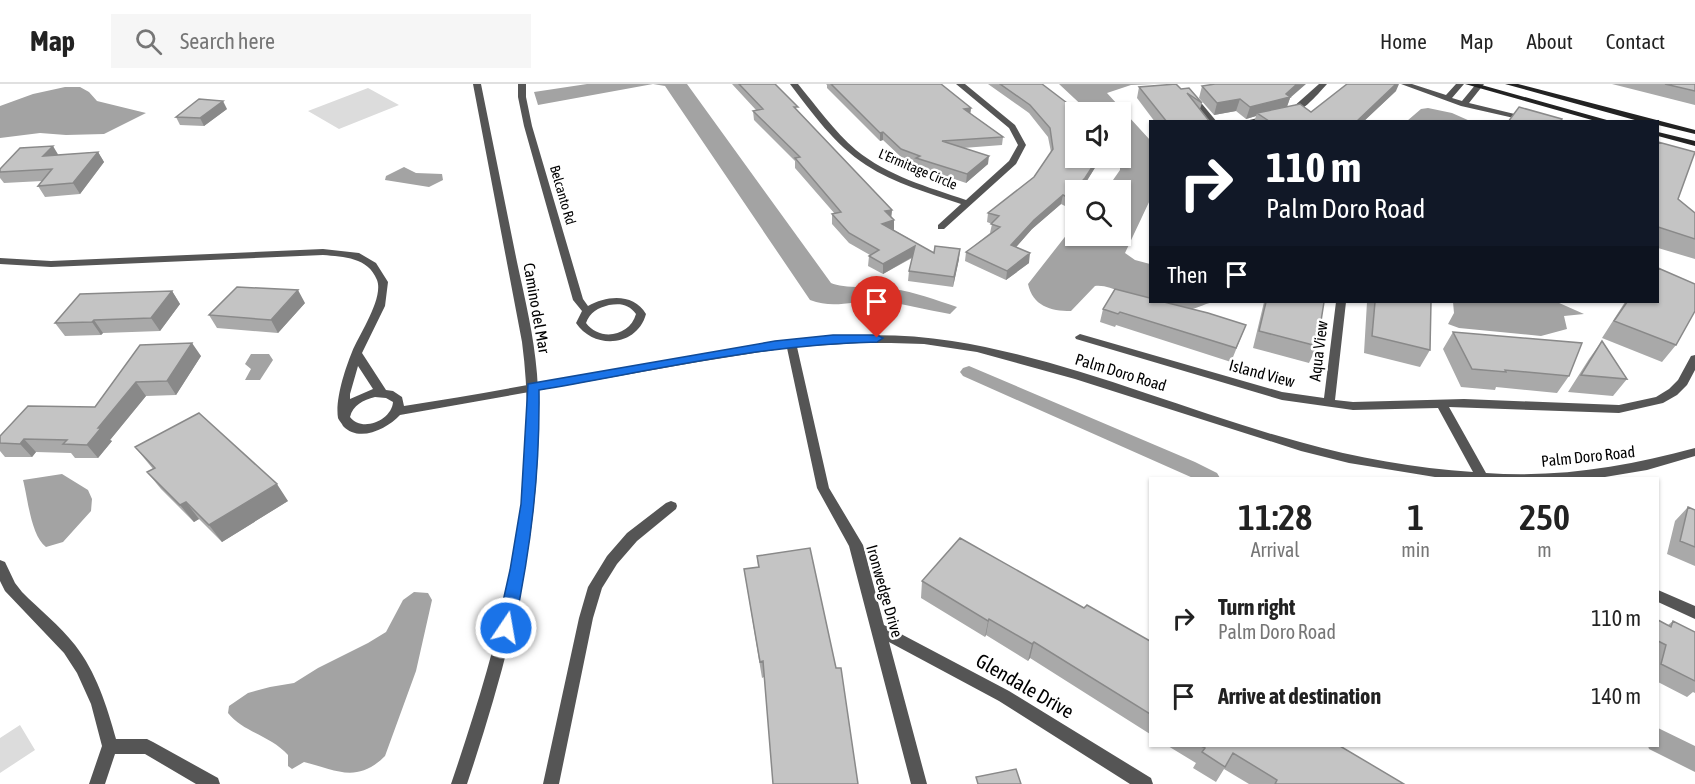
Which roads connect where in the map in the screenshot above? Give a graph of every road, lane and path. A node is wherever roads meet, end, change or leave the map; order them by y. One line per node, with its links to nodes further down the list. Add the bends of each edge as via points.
1 (477, 84): 32 (street, Camino del Mar, via 528,343)
2 (522, 84): 27 (street, Belcanto Rd, via 528,126 578,300)
3 (794, 84): 23 (street, L'Ermitage Circle, via 867,162 900,179)
4 (960, 84): 23 (street, L'Ermitage Circle, via 1012,127 1022,146 1013,162)
5 (1323, 84): 15 (street, via 1291,112)
6 (1405, 84): 12 (street)
7 (1460, 84): 12 (street)
8 (1468, 84): 10 (main road)
9 (1509, 84): 18 (main road)
10 (1479, 85): 13 (street); 17 (main road)
11 (1189, 95): 14 (street)
12 (1447, 99): 13 (street)
13 (1464, 104): 16 (street)
14 (1211, 120)
15 (1254, 120)
16 (1535, 120)
17 (1603, 120)
18 (1647, 120)
19 (1659, 123): 20 (main road)
20 (1695, 132)
21 (1659, 134): 22 (main road)
22 (1695, 144)
23 (968, 204): 24 (street)
24 (942, 227)
25 (0, 261): 30 (street, via 51,264 323,252 356,255 373,265 383,282 380,306)
26 (1341, 303): 35 (street, Aqua View)
27 (588, 311): 27 (street, Belcanto Rd, via 581,323 596,336 624,334 641,320 638,308 624,301 604,302)
28 (1080, 337): 35 (street, Island View, via 1282,396)
29 (790, 343): 32 (street, Palm Doro Road); 39 (street, Palm Doro Road, via 877,338 968,347 1041,364 1300,446 1425,472); 45 (street, Ironwedge Drive, via 823,488 854,539)
30 (357, 353): 33 (street); 37 (street, via 344,394)
31 (1695, 358): 34 (street, Island View, via 1673,392 1641,406 1619,409)
32 (532, 387): 36 (street, Palm Doro Road); 49 (street, Camino del Mar, via 529,504 518,570 501,647)
33 (382, 393): 36 (street, via 398,400); 37 (street, via 360,398)
34 (1441, 403): 35 (street, Island View); 39 (street)
35 (1329, 404)
36 (398, 411): 37 (street, via 386,422 368,428 346,423)
37 (345, 413)
38 (1695, 452): 40 (street, Palm Doro Road, via 1641,467)
39 (1482, 477)
40 (1550, 477)
41 (671, 506): 50 (street, via 632,537 595,587)
42 (0, 566): 46 (street, via 17,596 69,648 83,669 99,704)
43 (1659, 596): 44 (street)
44 (1695, 614)
45 (880, 630): 51 (street, Ironwedge Drive); 52 (street, Glendale Drive, via 1004,696)
46 (110, 746): 47 (street); 48 (street, via 147,747)
47 (97, 784)
48 (212, 784)
49 (459, 784)
50 (551, 784)
51 (919, 784)
52 (1146, 784)

